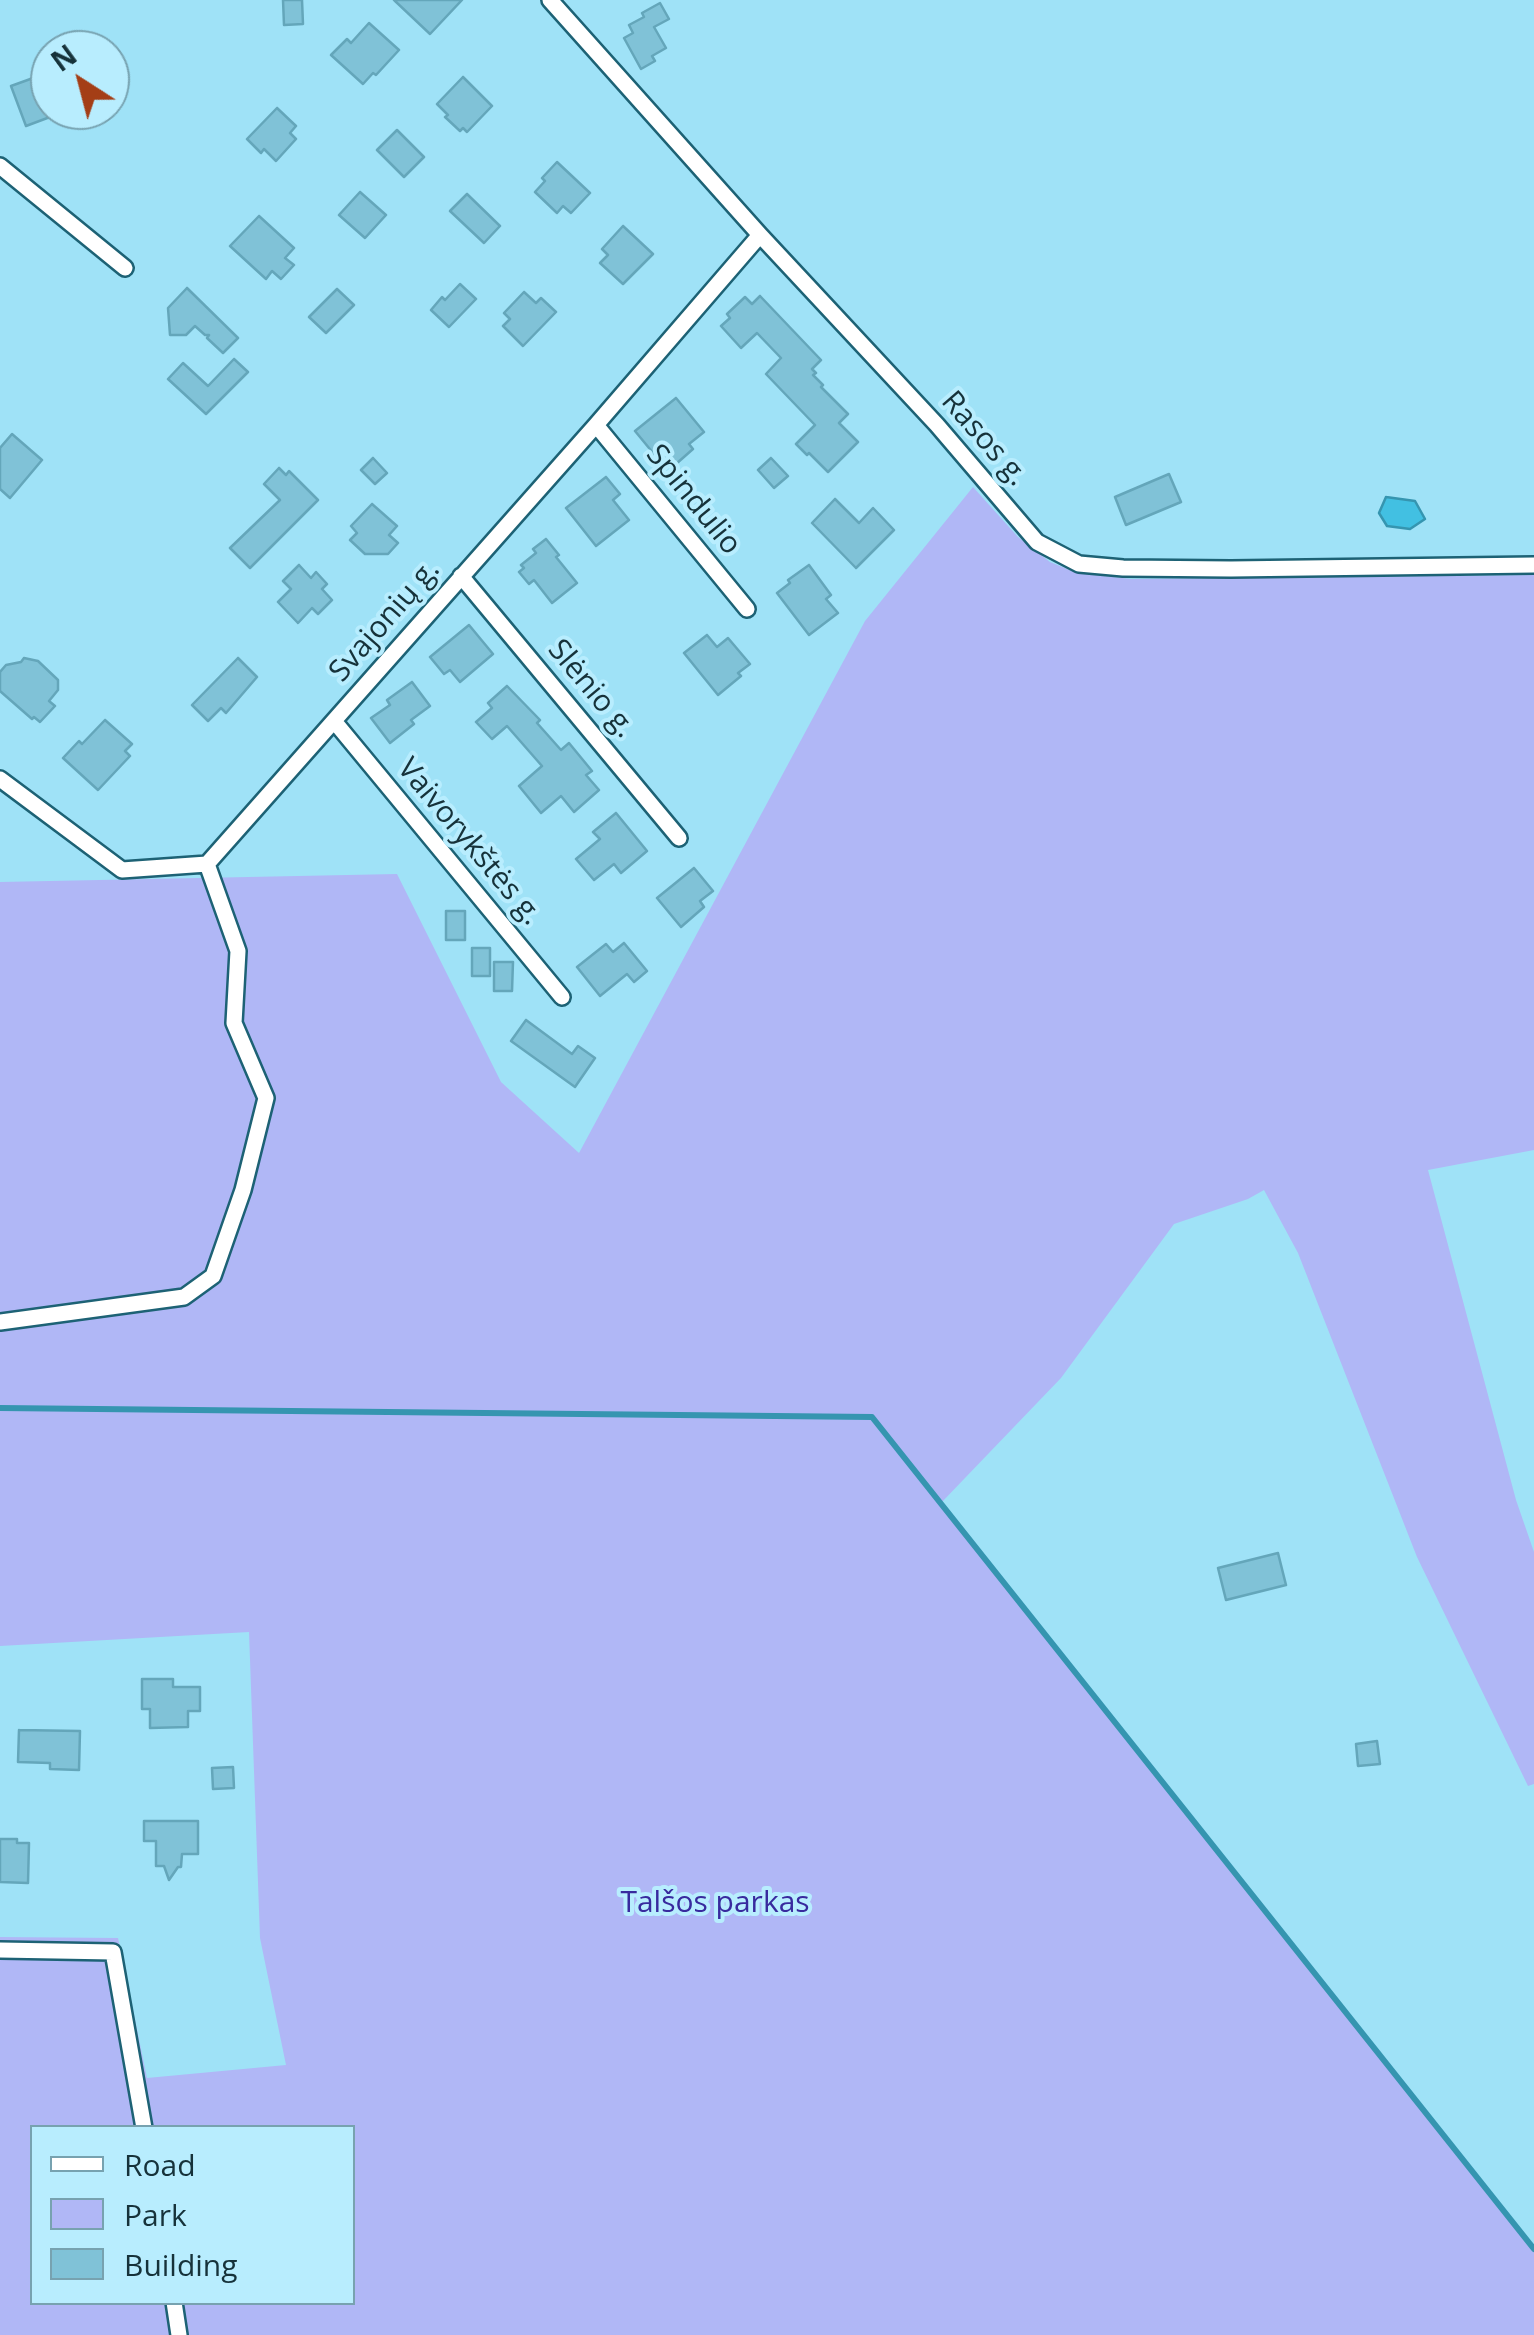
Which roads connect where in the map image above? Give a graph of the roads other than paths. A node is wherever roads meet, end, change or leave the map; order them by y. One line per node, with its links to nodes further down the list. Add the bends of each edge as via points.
1 (550, 0): 3 (street, Rasos g.)
2 (0, 166): 4 (street)
3 (760, 235): 5 (street, Svajonių g.); 6 (street, Rasos g., via 1037,542 1080,564)
4 (124, 268)
5 (596, 426): 7 (street, Svajonių g.); 8 (street, Spindulio)
6 (1534, 565)
7 (461, 576): 9 (street, Svajonių g.); 11 (street, Slėnio g.)
8 (747, 609)
9 (334, 722): 12 (street, Svajonių g.); 13 (street, Vaivorykštės g.)
10 (0, 779): 12 (street, via 122,870)
11 (678, 838)
12 (207, 864): 14 (street, via 238,951 234,1022 266,1098 213,1276 184,1298)
13 (562, 997)
14 (0, 1322)
15 (0, 1950): 16 (street, via 113,1952)
16 (143, 2125)
17 (175, 2305): 18 (street)
18 (180, 2335)

